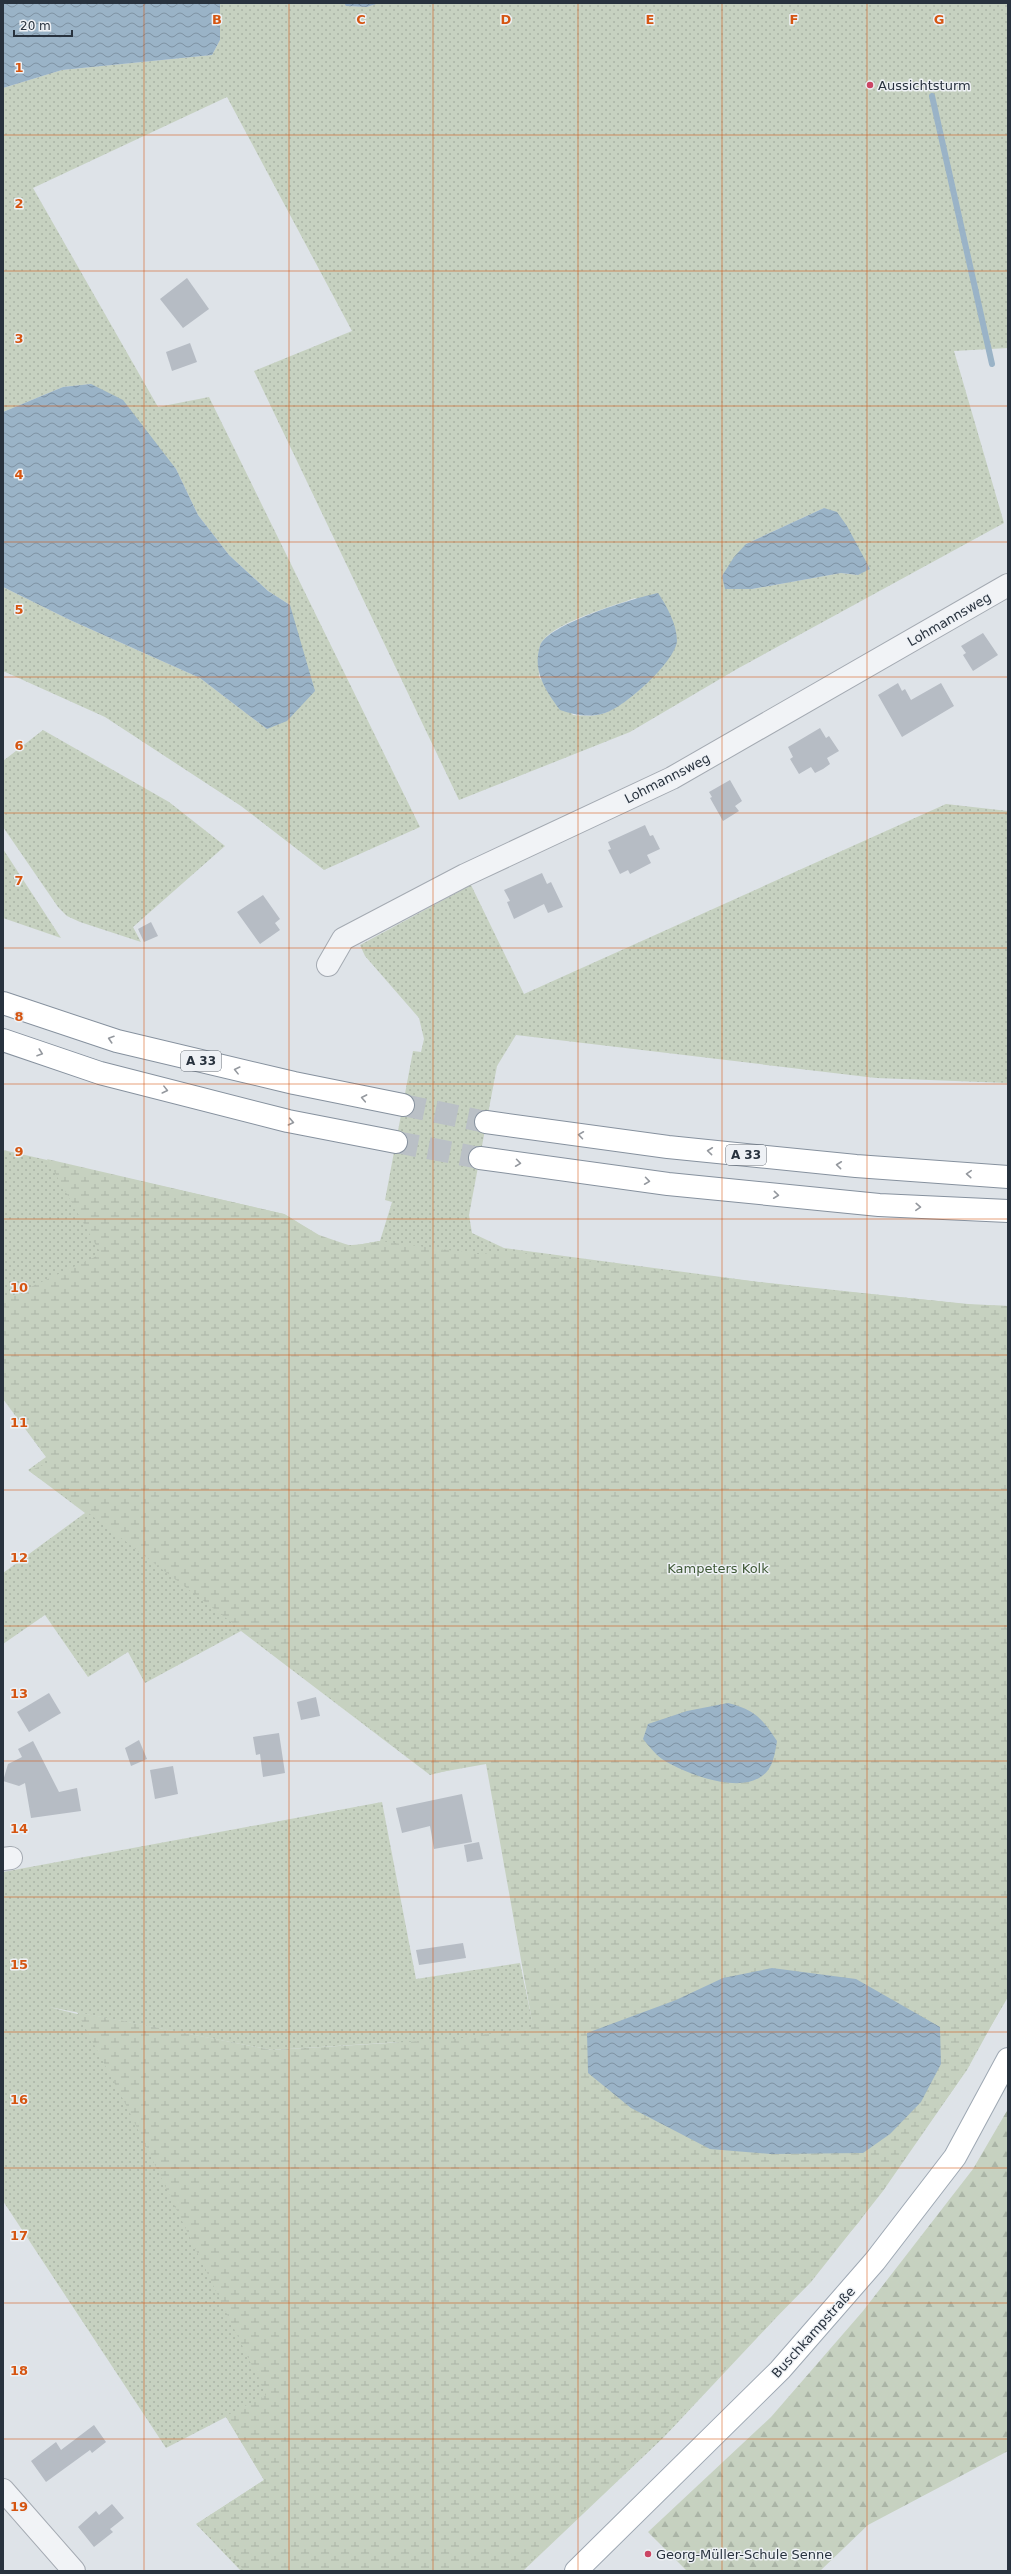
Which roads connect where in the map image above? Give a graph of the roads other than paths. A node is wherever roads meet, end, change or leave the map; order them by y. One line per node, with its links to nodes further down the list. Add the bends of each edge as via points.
1 (1008, 585): 2 (street, Lohmannsweg, via 672,778 466,875 343,939)
2 (328, 965)
3 (3, 1003): 5 (main road, A 33, one-way to 3, via 294,1084 117,1041)
4 (3, 1040): 7 (main road, one-way to 7, via 115,1077 288,1121)
5 (403, 1105)
6 (486, 1122): 9 (main road, A 33, one-way to 6, via 856,1166 668,1147)
7 (396, 1142)
8 (480, 1158): 10 (main road, one-way to 10, via 668,1184 879,1205)
9 (1008, 1176)
10 (1008, 1211)
11 (1008, 2059): 14 (main road, Buschkampstraße, via 955,2157 875,2262 780,2370)
12 (3, 2490): 13 (street)
13 (74, 2571)
14 (576, 2571)

